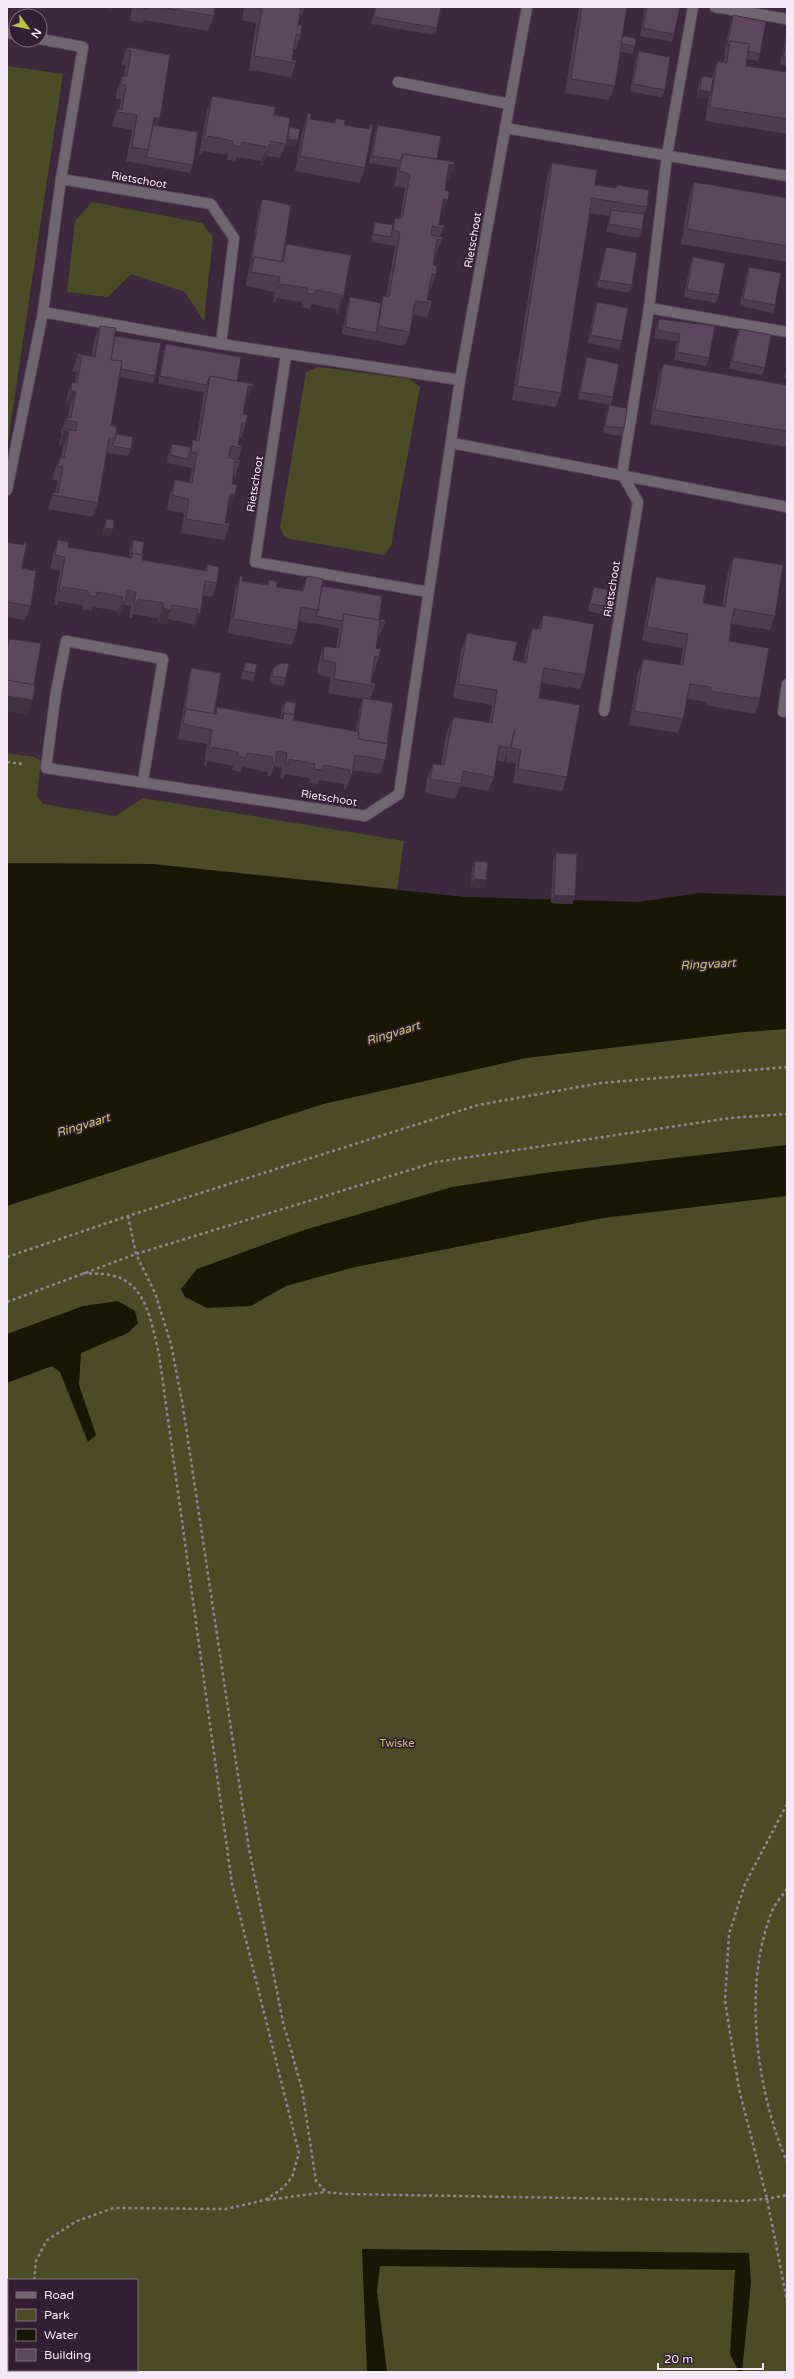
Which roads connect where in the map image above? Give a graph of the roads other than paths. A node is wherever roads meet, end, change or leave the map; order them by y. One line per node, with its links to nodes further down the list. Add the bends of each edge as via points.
1 (527, 7): 7 (street, Rietschoot)
2 (693, 7): 9 (street)
3 (716, 7): 4 (street)
4 (787, 19)
5 (48, 40): 11 (street, via 83,47)
6 (398, 82): 7 (street)
7 (510, 104): 8 (street, Rietschoot)
8 (505, 128): 9 (street); 17 (street, Rietschoot)
9 (667, 155): 10 (street); 12 (street)
10 (787, 176)
11 (61, 179): 13 (street); 15 (street, Rietschoot, via 211,204 234,238)
12 (649, 308): 14 (street); 19 (street)
13 (43, 312): 15 (street); 20 (street)
14 (787, 332)
15 (221, 344): 16 (street)
16 (286, 355): 17 (street); 22 (street, Rietschoot, via 255,562)
17 (460, 380): 18 (street, Rietschoot)
18 (452, 444): 19 (street); 22 (street, Rietschoot)
19 (622, 474): 21 (street); 24 (street, Rietschoot, via 638,502)
20 (7, 490)
21 (787, 507)
22 (428, 592): 26 (street, Rietschoot, via 399,794 365,816)
23 (787, 684): 25 (street)
24 (604, 711)
25 (782, 712)
26 (143, 781): 26 (street, Rietschoot, via 46,768 66,641 163,659)

